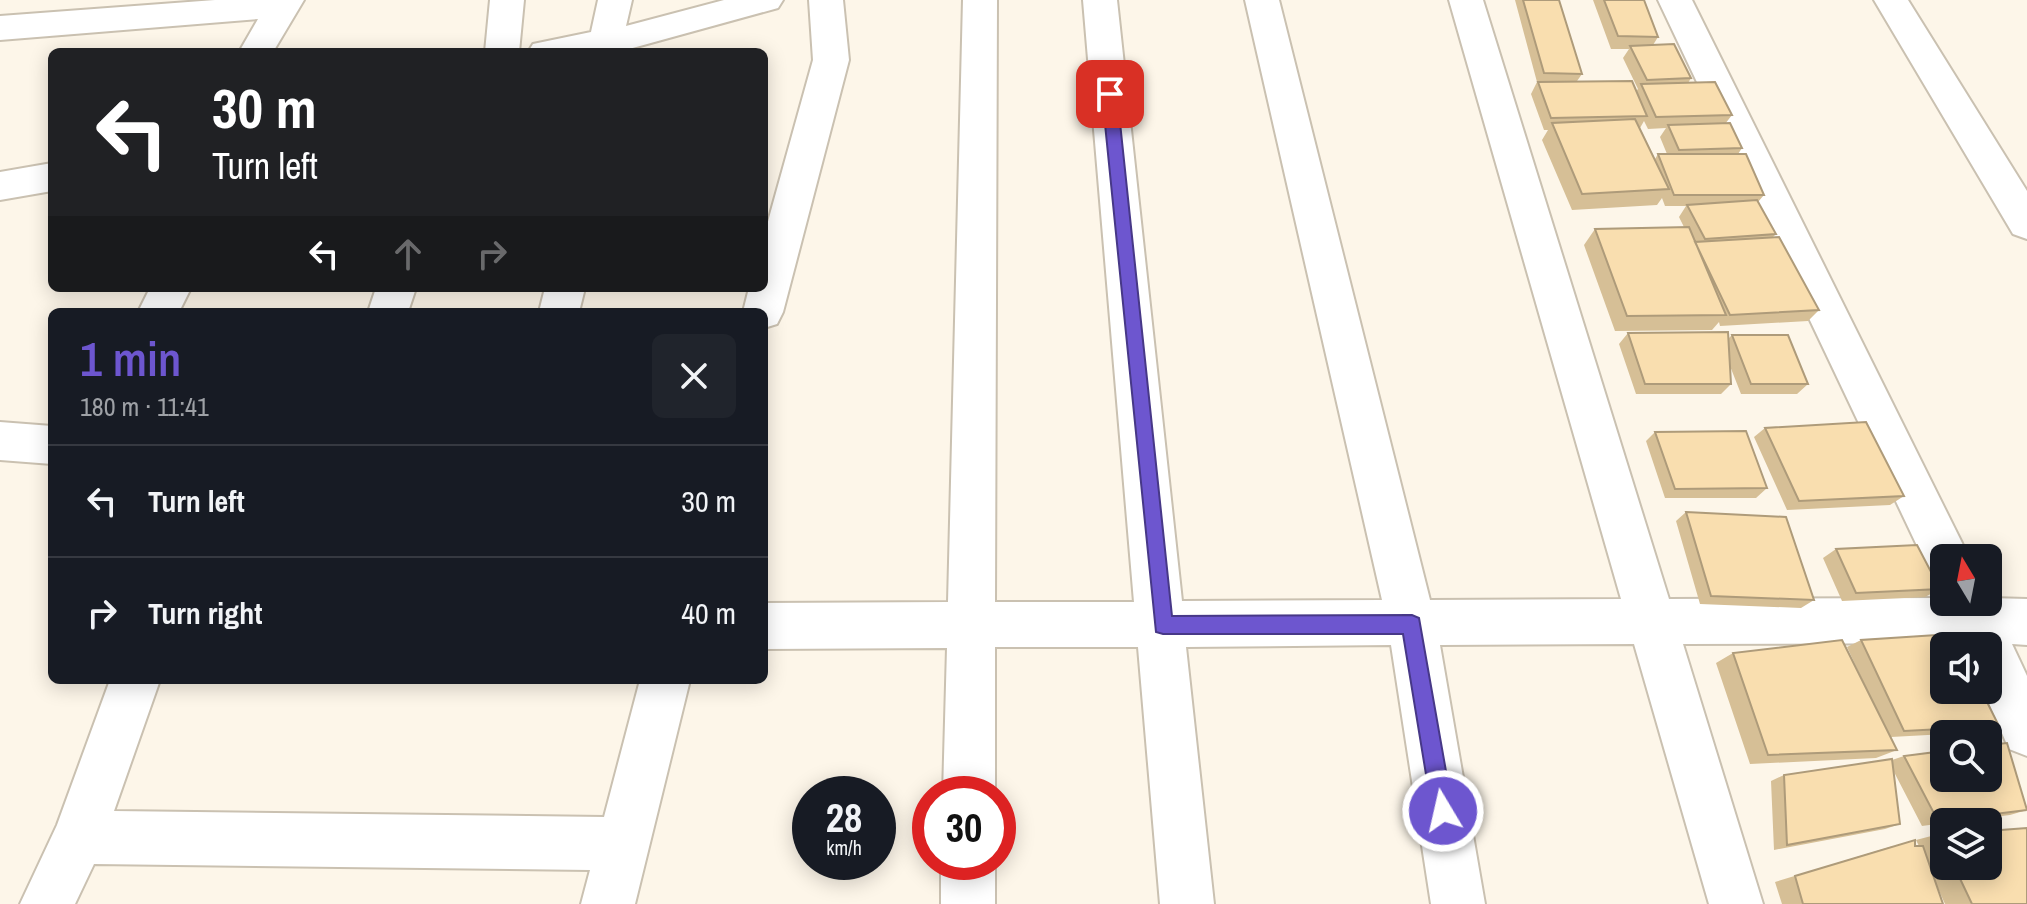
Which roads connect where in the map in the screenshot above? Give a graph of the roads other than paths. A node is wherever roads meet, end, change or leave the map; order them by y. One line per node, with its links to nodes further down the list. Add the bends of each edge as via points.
1 (507, 0): 15 (street)
2 (615, 0): 13 (street)
3 (766, 0): 13 (street)
4 (826, 0): 20 (street, via 831,60)
5 (980, 0): 29 (street)
6 (1100, 0): 26 (street)
7 (1262, 0): 27 (street)
8 (1466, 0): 24 (street)
9 (1675, 0): 23 (street)
10 (1891, 0): 19 (street)
11 (286, 3): 12 (street); 14 (street)
12 (0, 28)
13 (620, 43): 16 (street)
14 (258, 48)
15 (502, 48)
16 (578, 48)
17 (48, 178): 18 (street)
18 (0, 186)
19 (2027, 224)
20 (764, 308)
21 (0, 441): 22 (street)
22 (48, 445)
23 (1939, 544)
24 (1649, 620): 27 (street); 30 (street); 43 (street)
25 (2027, 622): 30 (street)
26 (1163, 625): 27 (street); 29 (street); 41 (street)
27 (1412, 625): 42 (street)
28 (768, 626): 29 (street)
29 (971, 626): 34 (street)
30 (1980, 629): 33 (street)
31 (134, 684): 35 (street)
32 (664, 684): 36 (street)
33 (2027, 731)
34 (969, 776)
35 (79, 837): 36 (street); 38 (street)
36 (621, 844): 39 (street)
37 (968, 880): 40 (street)
38 (47, 904)
39 (608, 904)
40 (968, 904)
41 (1187, 904)
42 (1458, 904)
43 (1736, 904)

